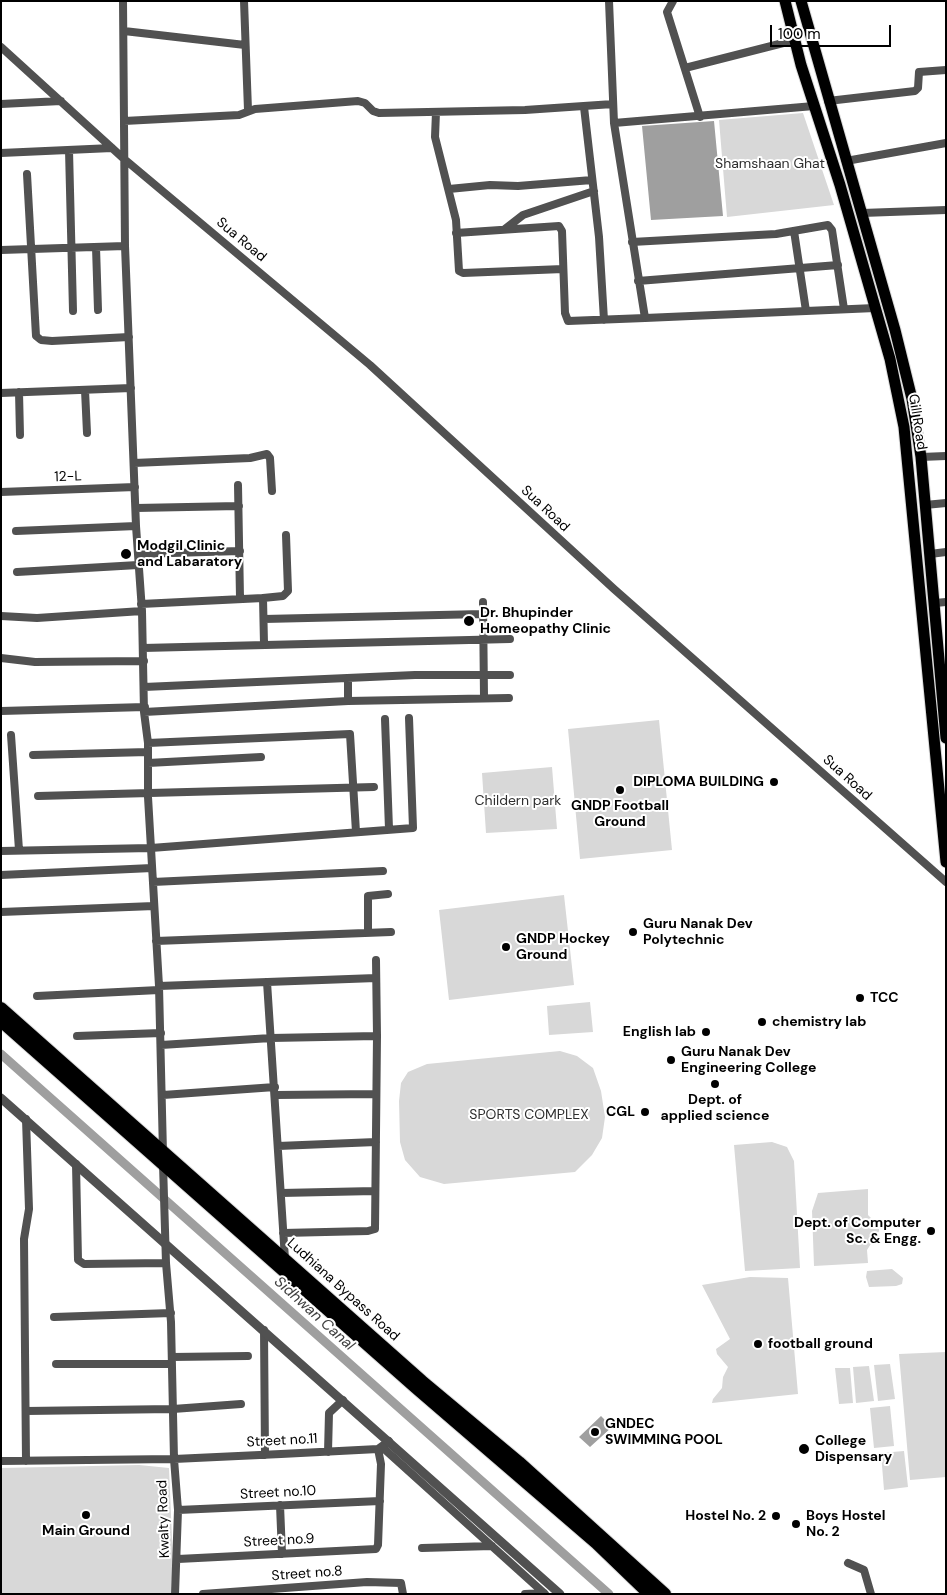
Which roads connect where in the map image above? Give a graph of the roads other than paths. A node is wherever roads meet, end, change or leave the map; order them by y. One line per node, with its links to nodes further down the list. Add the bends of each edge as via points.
1 (123, 1): 7 (street, Kwalty Road)
2 (244, 1): 9 (street)
3 (609, 1): 16 (street)
4 (673, 1): 11 (street, via 667,9)
5 (785, 1): 8 (main road, Gill Road)
6 (801, 1): 14 (main road, Gill Road)
7 (124, 31): 9 (street); 22 (street, Kwalty Road)
8 (795, 40): 11 (street); 17 (main road, Gill Road)
9 (245, 45): 19 (street)
10 (1, 47): 13 (street, Sua Road)
11 (685, 68): 21 (street)
12 (946, 70): 14 (street, via 919,72 915,91)
13 (61, 101): 15 (street); 25 (street, Sua Road)
14 (828, 101): 29 (main road, Gill Road)
15 (1, 104)
16 (613, 104): 18 (street); 23 (street)
17 (814, 106): 21 (street); 49 (main road, Gill Road)
18 (584, 107): 20 (street); 31 (street)
19 (248, 110): 20 (street, via 358,101 379,113); 22 (street, via 239,115)
20 (436, 112): 32 (street, via 435,137)
21 (700, 117): 23 (street)
22 (124, 121): 28 (street, Kwalty Road)
23 (614, 123): 39 (street)
24 (946, 144): 29 (street)
25 (112, 148): 26 (street); 28 (street, Sua Road)
26 (69, 150): 27 (street); 42 (street)
27 (1, 153)
28 (123, 158): 40 (street, Kwalty Road); 131 (street, Sua Road, via 370,365 614,589)
29 (846, 161): 35 (main road, Gill Road)
30 (27, 174): 43 (street)
31 (592, 180): 32 (street); 33 (street)
32 (449, 189): 38 (street)
33 (594, 191): 36 (street, via 523,215); 55 (street)
34 (946, 210): 35 (street)
35 (862, 213): 64 (main road, Gill Road, via 912,399)
36 (506, 230): 38 (street); 46 (street, via 560,226)
37 (794, 231): 39 (street); 45 (street, via 828,225 832,230); 47 (street)
38 (456, 234): 46 (street, via 462,273)
39 (632, 242): 48 (street)
40 (125, 246): 41 (street); 56 (street, Kwalty Road)
41 (96, 247): 42 (street); 51 (street)
42 (69, 248): 43 (street); 52 (street)
43 (32, 249): 44 (street); 56 (street, via 36,336 52,341)
44 (1, 250)
45 (838, 265): 47 (street); 50 (street)
46 (563, 269): 55 (street, via 568,321)
47 (799, 269): 48 (street); 53 (street)
48 (638, 281): 54 (street)
49 (876, 308): 50 (street); 126 (main road, Gill Road, via 905,436)
50 (844, 309): 53 (street)
51 (98, 310)
52 (73, 311)
53 (806, 311): 54 (street)
54 (645, 318): 55 (street)
55 (604, 320)
56 (129, 337): 57 (street, Kwalty Road)
57 (131, 388): 58 (street); 65 (street, Kwalty Road)
58 (85, 390): 60 (street); 61 (street)
59 (1, 392): 60 (street)
60 (19, 392): 62 (street)
61 (87, 433)
62 (20, 435)
63 (946, 456): 64 (street)
64 (921, 457): 71 (main road, Gill Road)
65 (134, 463): 67 (street, Kwalty Road); 68 (street, via 250,458 267,454)
66 (238, 485): 72 (street)
67 (135, 487): 69 (street, 12-L); 73 (street, Kwalty Road)
68 (272, 491)
69 (1, 492)
70 (946, 503): 71 (street)
71 (925, 505): 80 (main road, Gill Road)
72 (239, 506): 73 (street); 77 (street)
73 (136, 508): 74 (street, Kwalty Road)
74 (136, 526): 75 (street); 79 (street, Kwalty Road)
75 (16, 531)
76 (286, 535): 84 (street, via 286,594)
77 (240, 551): 79 (street); 83 (street)
78 (946, 552): 80 (street)
79 (138, 554): 81 (street, Kwalty Road)
80 (930, 554): 86 (main road, Gill Road)
81 (138, 566): 82 (street); 87 (street, Kwalty Road)
82 (17, 572)
83 (240, 598): 84 (street); 87 (street)
84 (264, 598): 90 (street)
85 (483, 602): 88 (street)
86 (940, 602): 95 (main road, Gill Road)
87 (142, 608): 89 (street, via 31,618); 94 (street, Kwalty Road)
88 (483, 614): 90 (street); 92 (street)
89 (1, 616)
90 (264, 619): 93 (street)
91 (510, 639): 92 (street)
92 (484, 640): 93 (street); 98 (street)
93 (264, 644): 94 (street)
94 (143, 648): 97 (street, Kwalty Road)
95 (942, 652): 102 (main road, Gill Road)
96 (1, 658): 97 (street, via 35,662)
97 (144, 661): 101 (street, Kwalty Road)
98 (484, 675): 99 (street); 100 (street); 103 (street)
99 (510, 675)
100 (348, 678): 101 (street); 105 (street)
101 (144, 687): 106 (street, Kwalty Road)
102 (944, 690): 111 (main road, Gill Road)
103 (484, 697): 104 (street); 105 (street)
104 (509, 698)
105 (348, 701): 106 (street)
106 (144, 709): 107 (street); 112 (street, Kwalty Road)
107 (1, 711)
108 (409, 718): 121 (street, via 414,828)
109 (385, 720): 121 (street)
110 (11, 735): 124 (street)
111 (946, 736)
112 (148, 743): 113 (street, Kwalty Road); 117 (street, via 350,734)
113 (148, 752): 114 (street); 116 (street, Kwalty Road)
114 (33, 755)
115 (261, 757): 116 (street)
116 (148, 763): 119 (street, Kwalty Road)
117 (353, 787): 118 (street); 119 (street); 122 (street)
118 (374, 787)
119 (148, 794): 120 (street); 123 (street, Kwalty Road)
120 (38, 796)
121 (389, 830): 122 (street)
122 (356, 832): 123 (street)
123 (151, 848): 124 (street); 127 (street, Kwalty Road)
124 (19, 850): 125 (street)
125 (1, 851)
126 (946, 862)
127 (152, 868): 129 (street); 130 (street, Kwalty Road)
128 (383, 871): 130 (street)
129 (1, 875)
130 (153, 882): 133 (street, Kwalty Road)
131 (946, 882)
132 (388, 894): 136 (street, via 368,896)
133 (154, 906): 134 (street); 137 (street, Kwalty Road)
134 (1, 912)
135 (391, 932): 136 (street)
136 (368, 933): 137 (street)
137 (156, 942): 141 (street, Kwalty Road)
138 (376, 960): 139 (street)
139 (376, 978): 140 (street); 147 (street)
140 (267, 982): 141 (street); 148 (street)
141 (159, 988): 142 (street); 145 (street, Kwalty Road)
142 (37, 996)
143 (1, 1008): 158 (highway, Ludhiana Bypass Road)
144 (1, 1021): 158 (highway, Ludhiana Bypass Road)
145 (161, 1033): 146 (street); 149 (street, Kwalty Road)
146 (78, 1036)
147 (377, 1036): 148 (street); 151 (street)
148 (271, 1038): 149 (street); 150 (street)
149 (162, 1045): 152 (street, Kwalty Road)
150 (275, 1091): 151 (street); 152 (street); 156 (street)
151 (376, 1094): 155 (street)
152 (163, 1095): 158 (street, Kwalty Road)
153 (1, 1098): 154 (street)
154 (26, 1120): 157 (street); 174 (street, via 29,1209 24,1239)
155 (376, 1142): 156 (street); 159 (street)
156 (278, 1146): 160 (street)
157 (76, 1164): 162 (street); 164 (street, via 78,1260 84,1264)
158 (163, 1164): 162 (street, Kwalty Road); 163 (highway, Ludhiana Bypass Road); 195 (highway, Ludhiana Bypass Road, via 582,1530)
159 (375, 1191): 160 (street); 161 (street, via 375,1225 372,1231)
160 (281, 1193): 161 (street)
161 (283, 1233): 163 (street)
162 (166, 1240): 164 (street, Kwalty Road); 167 (street)
163 (285, 1259): 196 (highway, Ludhiana Bypass Road)
164 (166, 1264): 165 (street, Kwalty Road)
165 (171, 1314): 166 (street); 169 (street, Kwalty Road)
166 (54, 1317)
167 (264, 1330): 171 (street); 177 (street)
168 (248, 1356): 169 (street)
169 (172, 1360): 170 (street); 173 (street, Kwalty Road)
170 (56, 1364)
171 (343, 1400): 175 (street); 176 (street, via 329,1413)
172 (241, 1404): 173 (street)
173 (173, 1409): 174 (street); 178 (street, Kwalty Road)
174 (26, 1411): 180 (street)
175 (383, 1445): 176 (street, Street no.11); 181 (street); 184 (street); 194 (street)
176 (328, 1452): 177 (street, Street no.11)
177 (265, 1455): 178 (street, Street no.11)
178 (174, 1458): 180 (street, Street no.11); 183 (street, Kwalty Road)
179 (1, 1461): 180 (street, Street no.11)
180 (26, 1461)
181 (380, 1501): 182 (street, Street no.10); 186 (street, Street no.9, via 378,1545 373,1550)
182 (280, 1506): 183 (street, Street no.10); 186 (street)
183 (178, 1510): 187 (street, Kwalty Road)
184 (492, 1546): 185 (street); 189 (street)
185 (422, 1548)
186 (282, 1554): 187 (street, Street no.9)
187 (178, 1559): 190 (street, Kwalty Road)
188 (848, 1563): 197 (street, via 864,1570)
189 (544, 1593): 193 (street)
190 (175, 1594)
191 (203, 1594): 192 (street, Street no.8, via 367,1582 401,1583)
192 (403, 1594)
193 (525, 1594)
194 (560, 1594)
195 (649, 1594)
196 (665, 1594)
197 (872, 1594)

